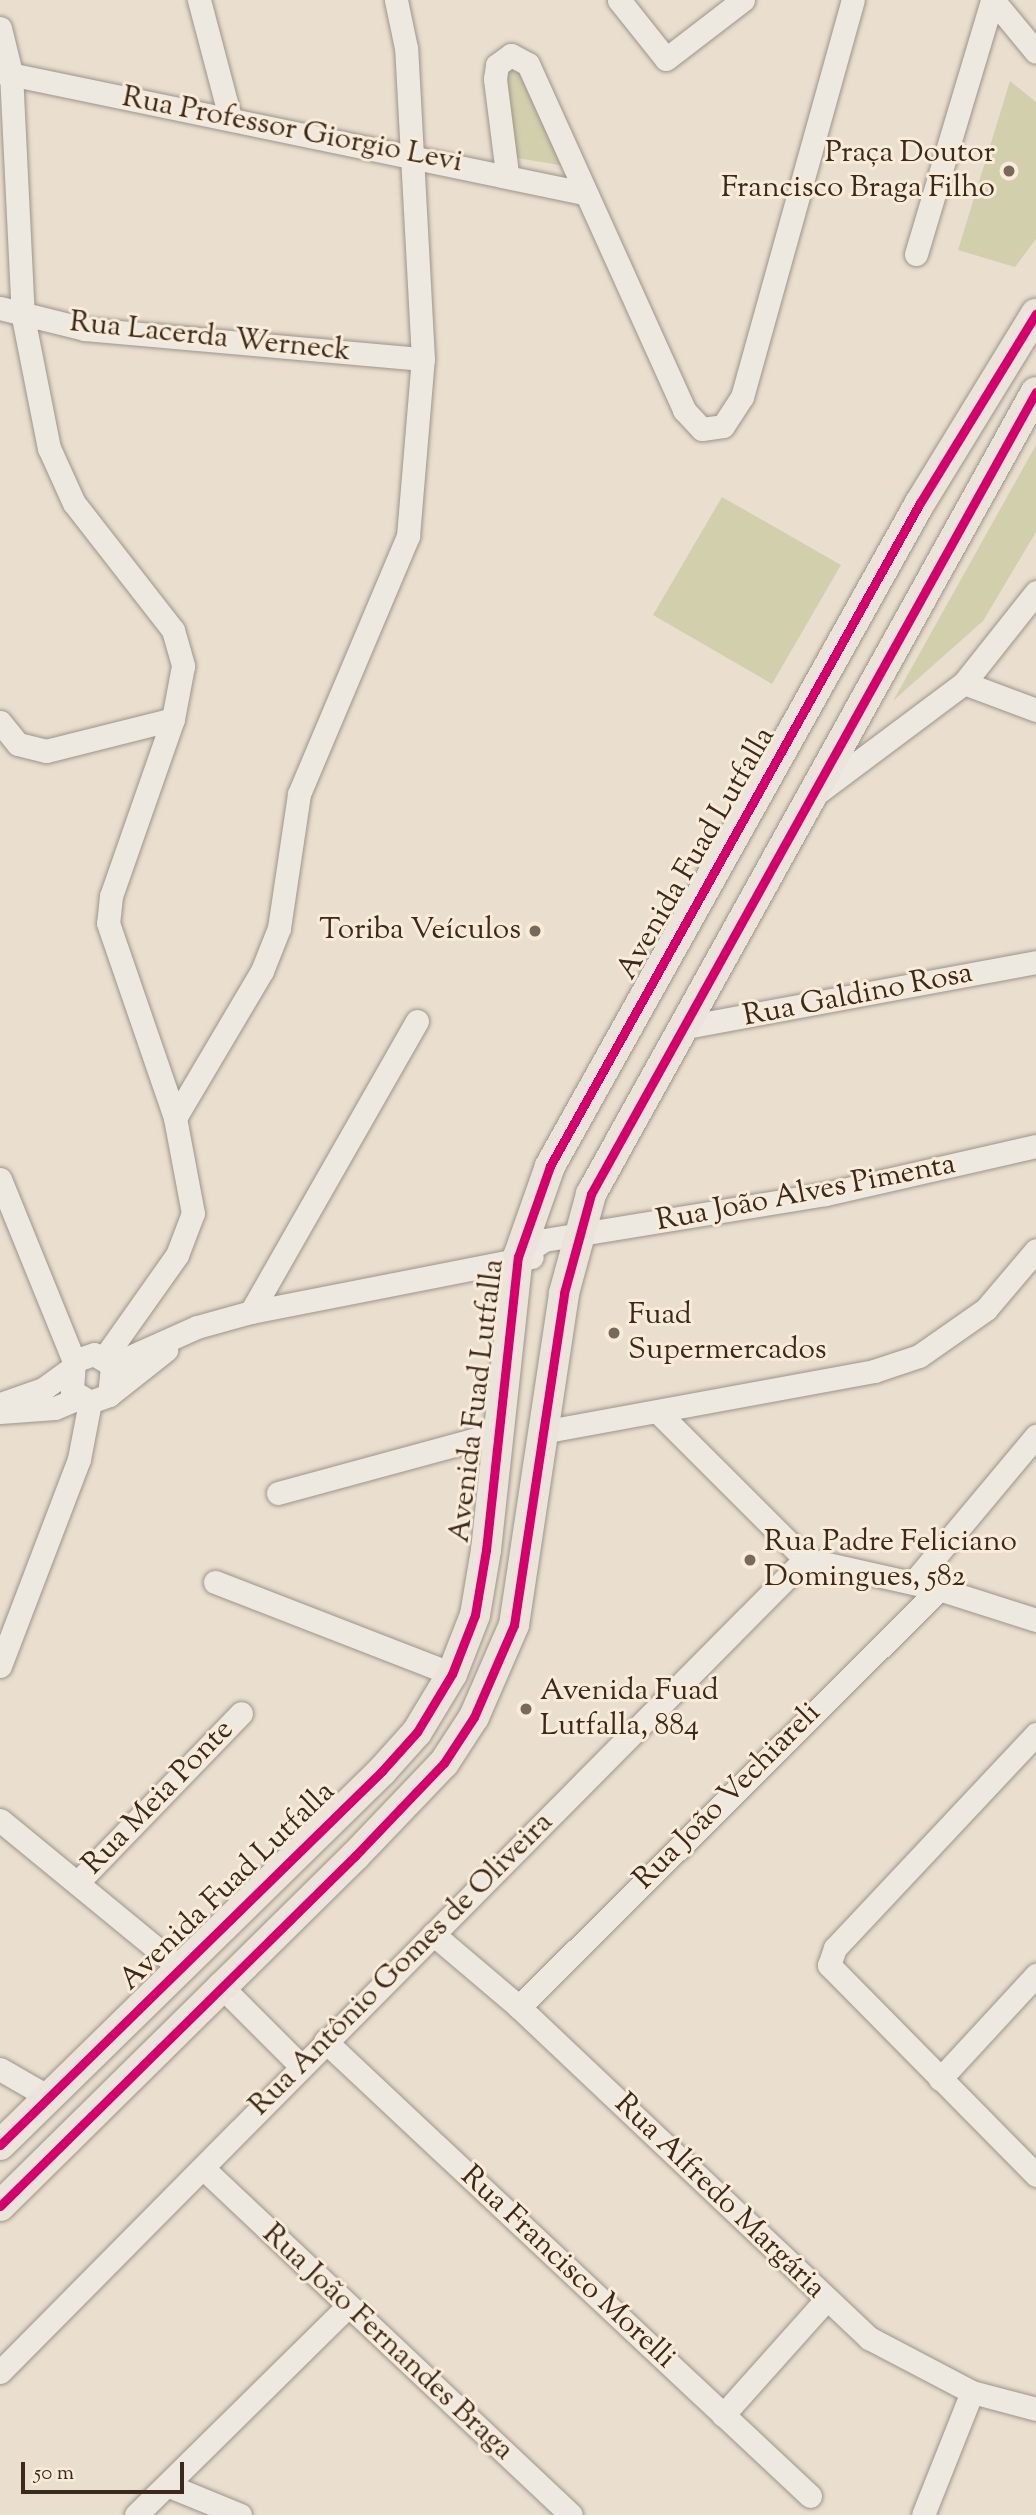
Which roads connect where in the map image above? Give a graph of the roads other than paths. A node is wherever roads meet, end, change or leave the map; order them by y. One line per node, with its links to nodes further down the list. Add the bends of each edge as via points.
1 (199, 0): 10 (street)
2 (396, 0): 11 (street, via 405,48)
3 (619, 0): 4 (street, via 666,59)
4 (743, 0)
5 (853, 0): 13 (street, via 741,397 723,426 702,429 692,422)
6 (992, 0): 8 (street); 14 (street)
7 (0, 28): 9 (street)
8 (1036, 52)
9 (6, 72): 10 (street, Rua Professor Giorgio Levi); 17 (street)
10 (230, 117): 11 (street, Rua Professor Giorgio Levi)
11 (408, 156): 12 (street, Rua Professor Giorgio Levi); 18 (street)
12 (507, 173): 13 (street, Rua Professor Giorgio Levi); 13 (street, via 495,79 497,65 511,55 528,64)
13 (584, 192)
14 (916, 254)
15 (0, 308): 17 (street, Rua Lacerda Werneck)
16 (1036, 314): 34 (main road, Avenida Fuad Lutfalla, via 920,503 586,1098 550,1166)
17 (23, 317): 18 (street, Rua Lacerda Werneck, via 85,329); 23 (street, via 49,449 74,503 180,648)
18 (423, 359): 29 (street, via 408,536 316,748 290,836 279,928 262,971)
19 (1036, 392): 25 (main road)
20 (1036, 592): 21 (street)
21 (964, 683): 22 (street); 25 (street)
22 (1036, 710)
23 (173, 719): 24 (street, via 46,751 18,744); 29 (street, via 111,896 108,923)
24 (0, 722)
25 (804, 802): 28 (main road)
26 (1036, 962): 28 (street, Rua Galdino Rosa)
27 (417, 1021): 35 (street)
28 (680, 1028): 32 (main road, via 617,1137)
29 (175, 1118): 37 (street, via 192,1192 186,1236)
30 (1036, 1146): 32 (street, Rua João Alves Pimenta, via 826,1194)
31 (0, 1179): 38 (street)
32 (576, 1239): 34 (street, Rua João Alves Pimenta, via 549,1254); 43 (main road)
33 (1036, 1250): 42 (street, via 986,1309 919,1356 874,1371)
34 (518, 1257): 35 (street, Rua João Alves Pimenta); 44 (main road, Avenida Fuad Lutfalla)
35 (251, 1311): 36 (street, Rua João Alves Pimenta)
36 (215, 1321): 37 (street, Rua João Alves Pimenta); 39 (street, Rua João Alves Pimenta)
37 (108, 1361): 38 (street, Rua João Alves Pimenta); 39 (street)
38 (72, 1366): 39 (street); 40 (street, via 43,1389)
39 (93, 1398): 41 (street, Rua João Alves Pimenta, via 55,1408); 52 (street, via 79,1459)
40 (0, 1404)
41 (0, 1412)
42 (658, 1412): 43 (street); 47 (street)
43 (542, 1432): 61 (main road, via 514,1626 474,1717 444,1763)
44 (499, 1433): 46 (street); 53 (main road, Avenida Fuad Lutfalla, via 475,1615)
45 (1036, 1436): 49 (street)
46 (278, 1493)
47 (805, 1559): 49 (street); 58 (street, Rua Antônio Gomes de Oliveira)
48 (215, 1582): 53 (street)
49 (913, 1583): 50 (street)
50 (939, 1589): 51 (street); 62 (street, Rua João Vechiareli)
51 (1036, 1620)
52 (0, 1666)
53 (452, 1674): 59 (main road, Avenida Fuad Lutfalla, via 417,1732 382,1771)
54 (241, 1713): 57 (street, Rua Meia Ponte)
55 (1036, 1734): 66 (street, via 830,1956 833,1974)
56 (0, 1820): 57 (street)
57 (77, 1883): 59 (street)
58 (433, 1934): 62 (street, Rua Alfredo Margária); 63 (street, Rua Antônio Gomes de Oliveira)
59 (180, 1968): 67 (main road, Avenida Fuad Lutfalla)
60 (1036, 1975): 66 (street)
61 (219, 1984): 64 (street); 71 (main road)
62 (519, 2007): 72 (street, Rua Alfredo Margária)
63 (325, 2041): 64 (street, Rua Antônio Gomes de Oliveira); 77 (street, Rua Francisco Morelli)
64 (299, 2064): 69 (street, Rua Antônio Gomes de Oliveira)
65 (0, 2069): 67 (street)
66 (940, 2080): 70 (street)
67 (47, 2096): 68 (main road, Avenida Fuad Lutfalla)
68 (0, 2145)
69 (204, 2169): 73 (street, Rua João Fernandes Braga); 74 (street, Rua Antônio Gomes de Oliveira)
70 (1036, 2175)
71 (0, 2206)
72 (826, 2300): 75 (street, Rua Alfredo Margária, via 869,2338); 77 (street)
73 (346, 2308): 78 (street); 82 (street, Rua João Fernandes Braga)
74 (0, 2372)
75 (972, 2392): 76 (street, Rua Alfredo Margária); 83 (street)
76 (1036, 2409)
77 (723, 2415): 79 (street, Rua Francisco Morelli)
78 (167, 2485): 80 (street); 81 (street)
79 (810, 2496)
80 (136, 2515)
81 (240, 2515)
82 (570, 2515)
83 (923, 2515)

